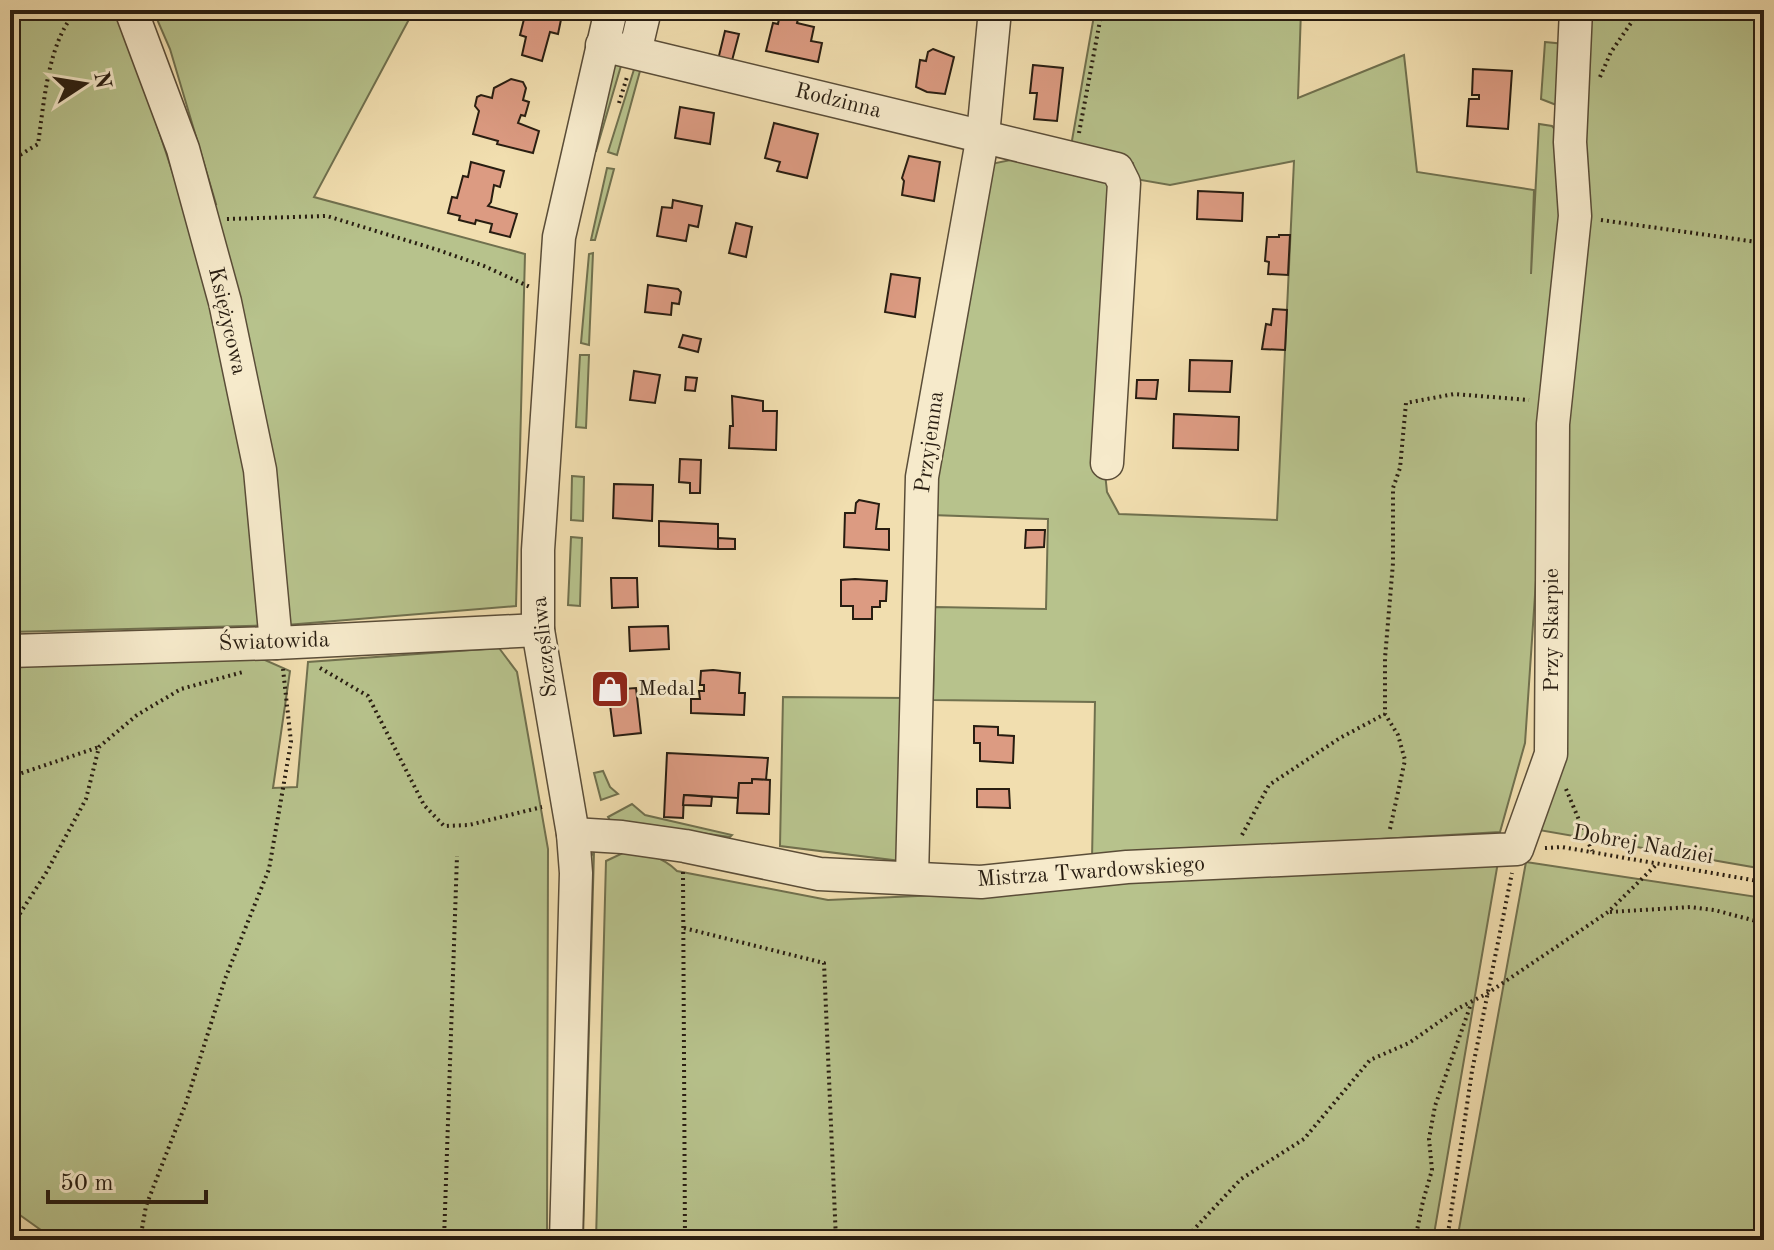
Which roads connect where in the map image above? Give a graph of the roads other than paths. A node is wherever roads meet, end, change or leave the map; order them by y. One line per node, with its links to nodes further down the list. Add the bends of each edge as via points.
1 (131, 10): 11 (street, Księżycowa, via 183,149 225,302 260,470)
2 (611, 10): 6 (street, Szczęśliwa)
3 (645, 10): 7 (street)
4 (995, 10): 8 (street, Przyjemna)
5 (1576, 10): 14 (street, Przy Skarpie, via 1570,142 1575,216 1553,424 1551,754)
6 (602, 45): 7 (street, Rodzinna); 10 (street, Szczęśliwa, via 559,237 538,550)
7 (635, 52): 8 (street, Rodzinna)
8 (983, 135): 9 (street, Rodzinna, via 1113,166 1124,183); 15 (street, Przyjemna, via 922,477)
9 (1107, 463)
10 (538, 630): 11 (street, Światowida); 13 (street, Szczęśliwa)
11 (276, 643): 12 (street, Światowida)
12 (10, 651)
13 (573, 834): 15 (street, Mistrza Twardowskiego, via 685,846 819,874); 16 (street, Szczęśliwa, via 576,898)
14 (1517, 849): 15 (street, Mistrza Twardowskiego, via 1127,867 981,882)
15 (912, 877)
16 (566, 1240)

